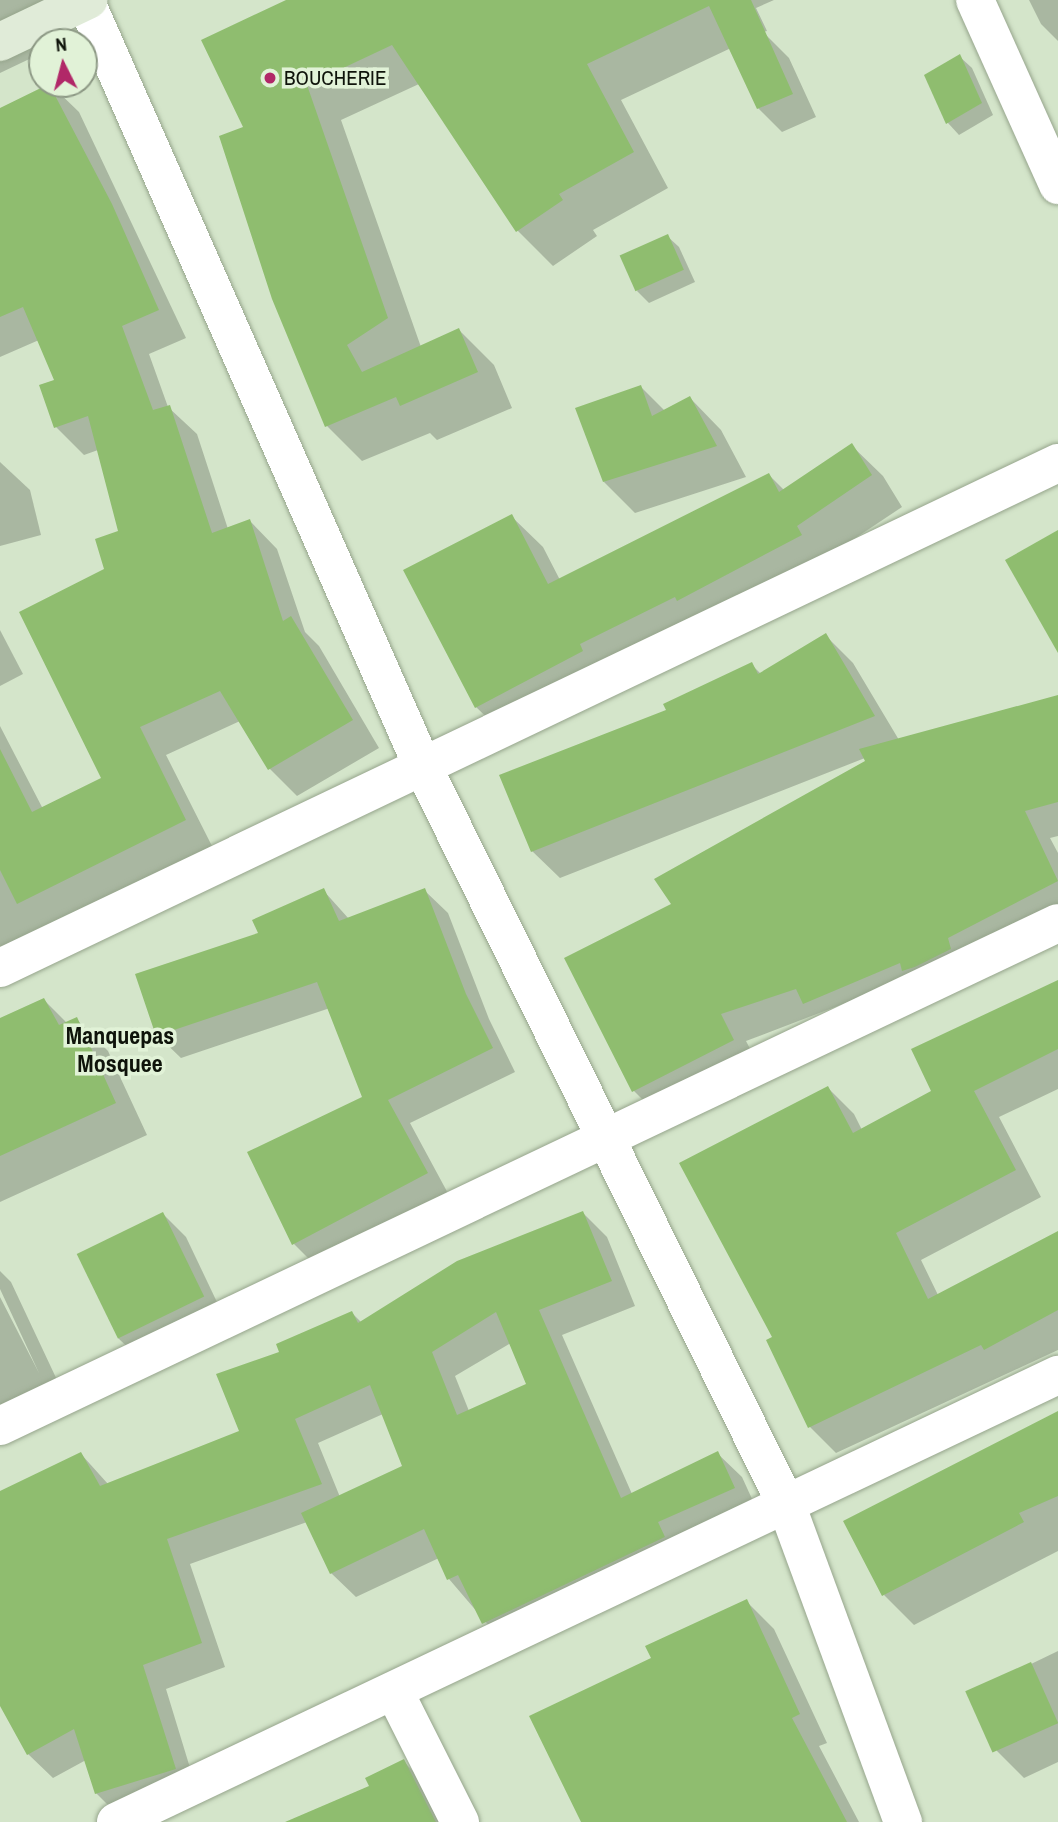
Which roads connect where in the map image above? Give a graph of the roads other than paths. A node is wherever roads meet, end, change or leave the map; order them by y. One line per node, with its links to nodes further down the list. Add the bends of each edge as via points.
1 (87, 0): 3 (main road); 6 (street)
2 (975, 0): 4 (street)
3 (0, 42)
4 (1058, 185)
5 (1058, 463): 6 (street)
6 (422, 765): 8 (street); 9 (street)
7 (1058, 923): 9 (street)
8 (0, 968)
9 (604, 1138): 11 (street); 12 (street)
10 (1058, 1375): 12 (street)
11 (0, 1426)
12 (786, 1504): 13 (street); 16 (street)
13 (394, 1690): 14 (street); 15 (street)
14 (116, 1822)
15 (460, 1822)
16 (904, 1822)

